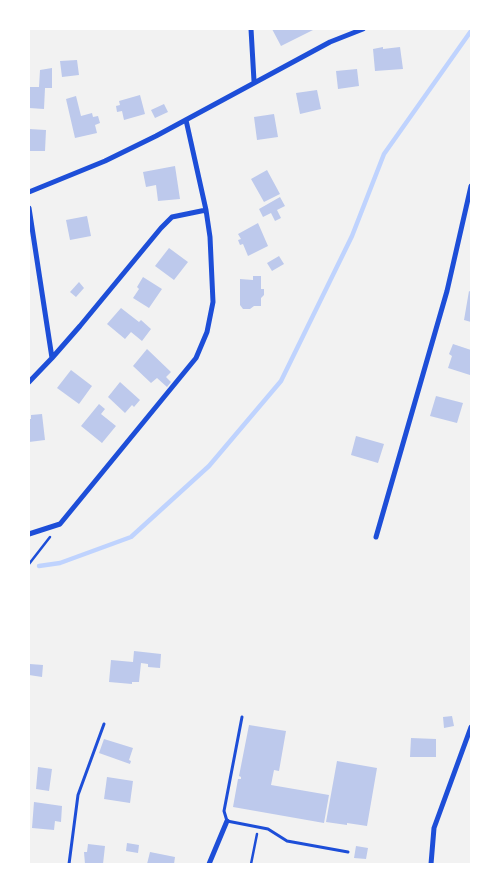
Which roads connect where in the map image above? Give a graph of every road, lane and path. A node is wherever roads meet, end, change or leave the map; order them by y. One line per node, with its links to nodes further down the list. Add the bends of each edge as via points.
1 (251, 29): 3 (street)
2 (363, 29): 3 (street, via 330,42)
3 (254, 82): 4 (street)
4 (186, 120): 6 (street, via 105,161); 8 (street)
5 (471, 186): 13 (street, via 447,290)
6 (29, 192)
7 (29, 208): 9 (street)
8 (206, 210): 9 (street, via 172,217); 11 (street, via 213,302 207,332 196,358)
9 (52, 358): 10 (street)
10 (29, 382)
11 (60, 524): 12 (street); 14 (path)
12 (29, 534)
13 (376, 537)
14 (29, 564)
15 (242, 717): 18 (lane, via 224,812)
16 (104, 724): 21 (lane, via 78,795)
17 (471, 728): 24 (street, via 434,828)
18 (227, 821): 20 (lane, via 268,829 287,841); 22 (street)
19 (259, 827): 23 (path)
20 (348, 852)
21 (69, 864)
22 (209, 864)
23 (251, 864)
24 (431, 864)

